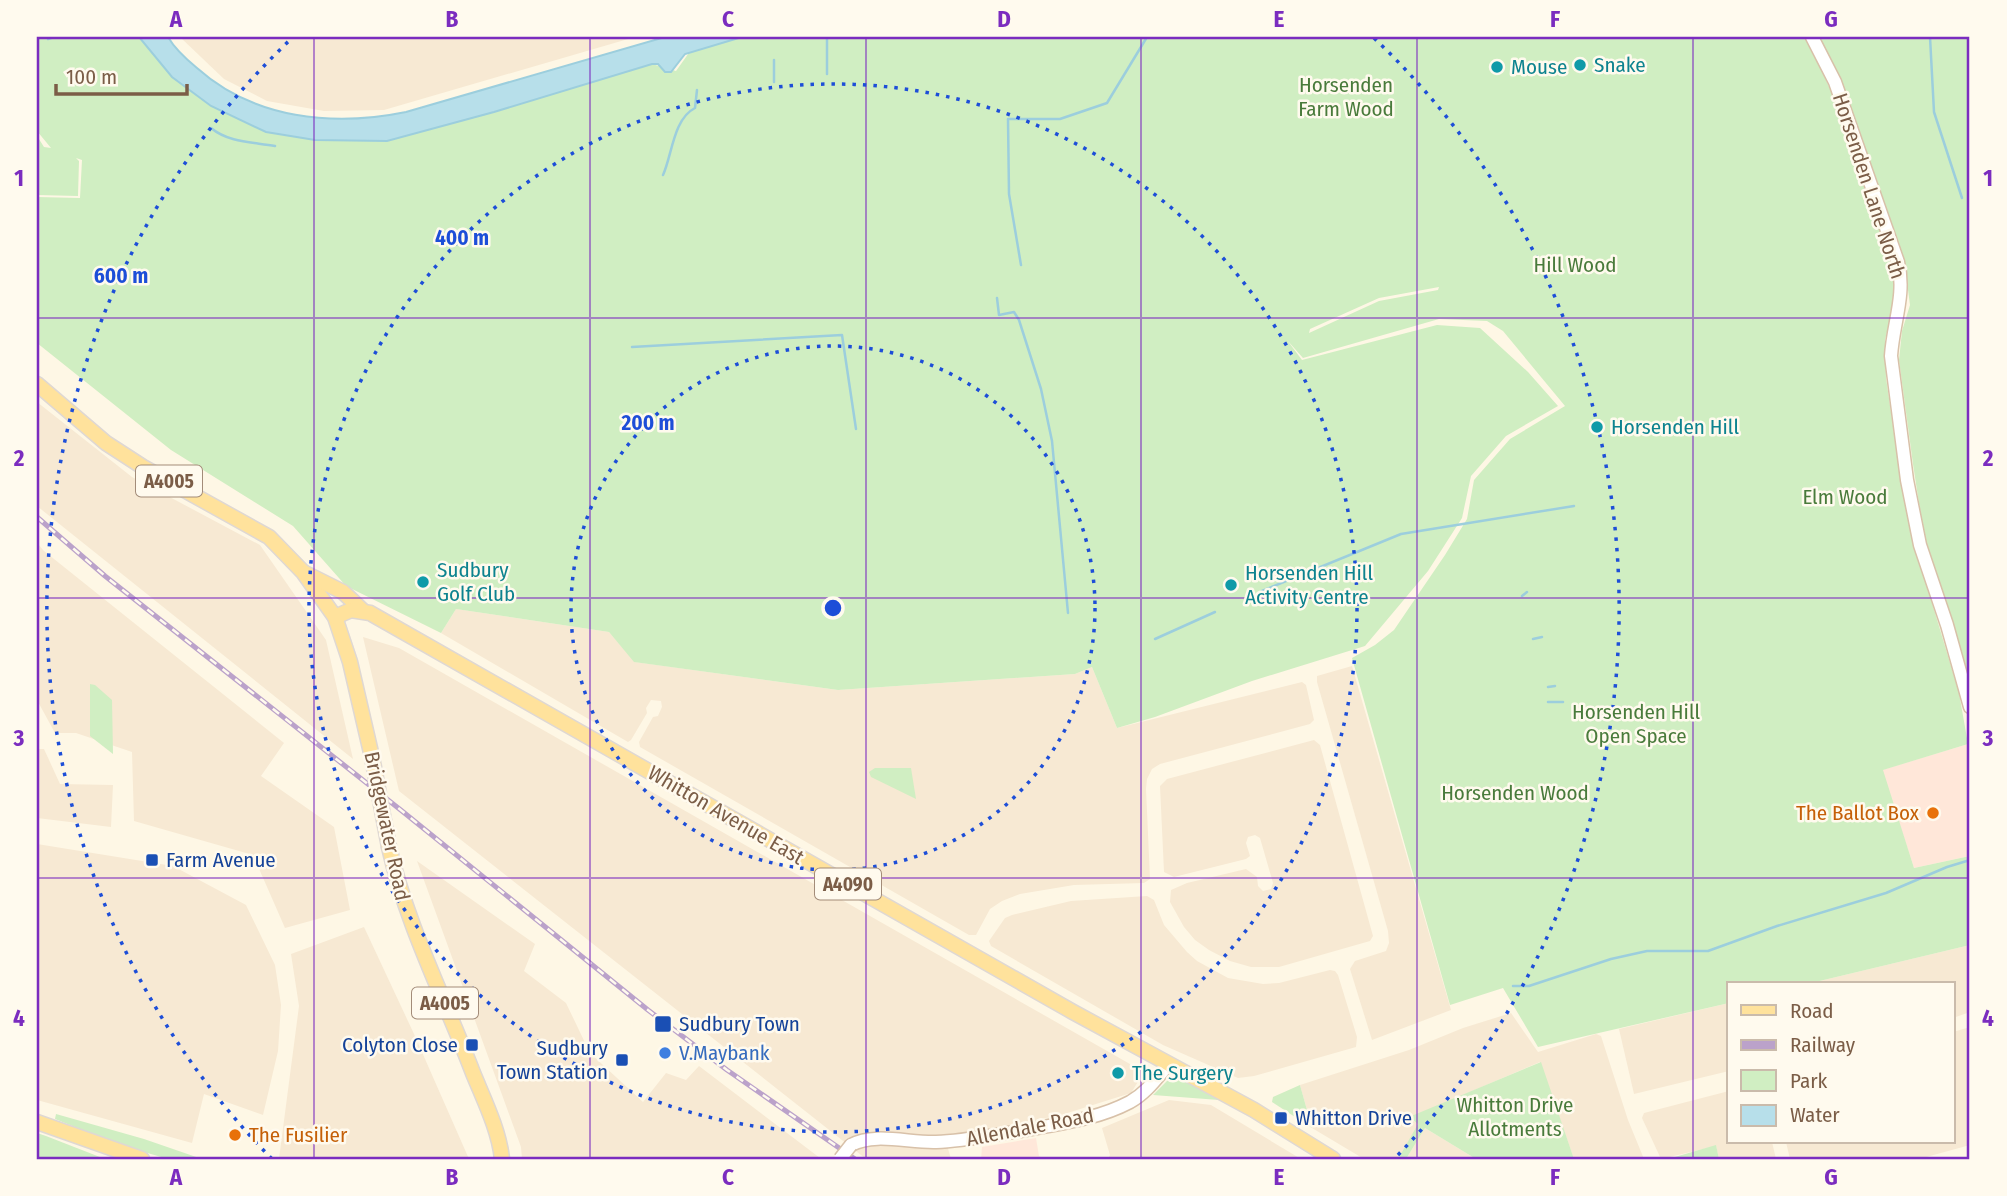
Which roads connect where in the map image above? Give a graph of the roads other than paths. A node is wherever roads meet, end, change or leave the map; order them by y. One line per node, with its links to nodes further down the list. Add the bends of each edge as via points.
1 (1812, 37): 6 (street, Horsenden Lane North, via 1848,116 1900,271 1901,303 1891,356 1907,480 1920,545)
2 (37, 384): 3 (main road, Bridgewater Road / A4005, via 106,443 269,537)
3 (303, 572): 4 (main road, Bridgewater Road / A4005, via 344,592); 5 (main road, Bridgewater Road / A4005)
4 (362, 610): 5 (main road); 7 (main road, Whitton Avenue East / A4090)
5 (335, 617): 10 (main road, Bridgewater Road / A4005, bridge, via 350,662 404,906 459,1035)
6 (1970, 707)
7 (1168, 1065): 11 (street, Allendale Road, bridge, via 1131,1101 1086,1118 971,1139 863,1140 851,1145); 12 (main road, Whitton Avenue East / A4090)
8 (37, 1122): 9 (main road)
9 (142, 1159)
10 (502, 1159)
11 (840, 1159)
12 (1333, 1159)

